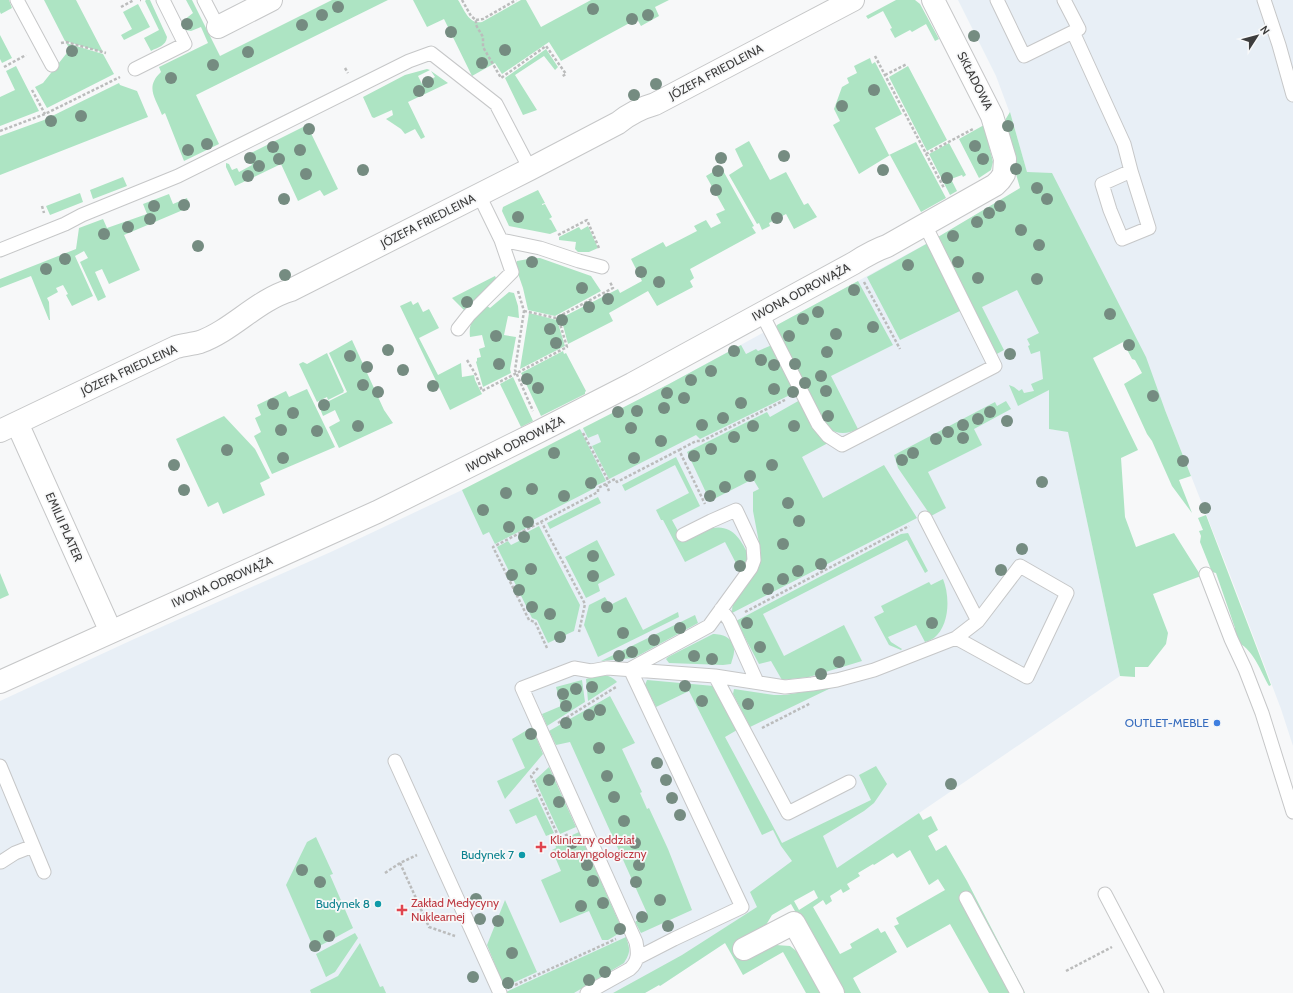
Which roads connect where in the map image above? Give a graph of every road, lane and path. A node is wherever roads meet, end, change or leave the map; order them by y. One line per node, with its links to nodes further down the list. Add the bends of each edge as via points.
1 (17, 0): 22 (lane)
2 (134, 0): 13 (path)
3 (163, 0): 24 (lane, via 185,44)
4 (204, 0): 15 (lane)
5 (271, 0): 15 (street)
6 (462, 0): 14 (path)
7 (516, 0): 14 (path, via 483,19)
8 (852, 0): 34 (street, JÓZEFA FRIEDLEINA)
9 (933, 0): 33 (street, SKŁADOWA, via 992,116 1002,147)
10 (998, 0): 16 (lane, via 1024,56)
11 (1064, 0): 16 (lane, via 1079,29)
12 (1264, 0): 28 (lane)
13 (121, 8)
14 (476, 20): 26 (path, via 483,37 483,47 501,78 546,46 566,74)
15 (218, 27)
16 (1073, 32): 35 (lane, via 1124,144)
17 (66, 42): 18 (path)
18 (106, 53)
19 (875, 56): 25 (path)
20 (17, 60): 23 (path)
21 (907, 64): 25 (path)
22 (52, 65)
23 (4, 67)
24 (135, 69): 29 (path)
25 (886, 75): 32 (path)
26 (560, 78)
27 (32, 90): 29 (path)
28 (1293, 95)
29 (45, 114): 31 (path)
30 (977, 127): 32 (path)
31 (0, 131)
32 (926, 154): 36 (path)
33 (1005, 167): 38 (street, IWONA ODROWĄŻA, via 1004,174 995,185)
34 (530, 169): 37 (street, JÓZEFA FRIEDLEINA); 41 (lane, via 496,104 431,53 409,60 178,176)
35 (1130, 171): 35 (lane, via 1102,184 1122,239 1149,228)
36 (945, 190)
37 (479, 195): 40 (lane); 55 (street, JÓZEFA FRIEDLEINA, via 268,300 200,342 176,347)
38 (925, 225): 42 (street, IWONA ODROWĄŻA); 52 (lane, via 995,366 842,445 822,430)
39 (553, 237): 43 (path, via 587,220 600,248)
40 (501, 240): 43 (lane, via 540,248); 44 (lane)
41 (0, 250)
42 (854, 263): 46 (street, IWONA ODROWĄŻA); 49 (path)
43 (602, 268): 47 (path, via 613,288)
44 (512, 272): 45 (path); 48 (lane)
45 (524, 311): 47 (path); 51 (path)
46 (762, 314): 52 (lane); 54 (street, IWONA ODROWĄŻA)
47 (558, 317): 51 (path, via 567,347)
48 (458, 329)
49 (900, 349)
50 (467, 360): 51 (path, via 482,391)
51 (516, 373): 53 (path)
52 (802, 393): 56 (path)
53 (533, 412)
54 (574, 414): 57 (path); 67 (street, IWONA ODROWĄŻA, via 377,512)
55 (9, 427): 67 (street, EMILII PLATER)
56 (679, 450): 57 (path, via 617,482 615,479); 59 (path)
57 (607, 483): 58 (path); 61 (path, via 598,488 598,492)
58 (610, 491)
59 (705, 504)
60 (925, 518): 65 (path); 66 (lane)
61 (541, 521): 68 (path, via 585,604); 70 (path, via 493,547 529,620 535,622)
62 (684, 535): 64 (lane, via 736,510 755,554 751,568)
63 (1206, 574): 82 (lane, via 1230,639 1262,713)
64 (721, 609): 65 (lane); 71 (lane, via 709,626)
65 (729, 620): 74 (lane)
66 (978, 621): 69 (lane); 69 (lane, via 1020,566 1067,593 1027,677)
67 (111, 632): 73 (street, IWONA ODROWĄŻA)
68 (579, 632)
69 (956, 638): 74 (lane, via 885,666 837,680 785,687)
70 (547, 648)
71 (631, 673): 72 (lane); 76 (path); 76 (lane, via 607,668 591,671 574,668 522,688); 96 (lane, via 742,907)
72 (716, 676): 74 (lane); 77 (lane)
73 (0, 682)
74 (757, 682)
75 (813, 702): 77 (path)
76 (542, 732): 78 (lane)
77 (748, 736): 81 (lane, via 788,812)
78 (551, 754): 83 (lane); 83 (path, via 530,776 559,838)
79 (395, 761): 85 (lane)
80 (0, 766): 84 (lane)
81 (849, 782)
82 (1293, 812)
83 (584, 827): 92 (lane)
84 (34, 846): 86 (lane); 88 (lane)
85 (434, 847): 87 (path); 94 (lane)
86 (1, 862)
87 (400, 863): 89 (path); 94 (path, via 429,927)
88 (44, 872)
89 (384, 873)
90 (1105, 894): 93 (lane)
91 (966, 898): 102 (lane)
92 (630, 930): 96 (lane, via 637,946); 98 (path, via 612,941)
93 (1129, 938): 97 (path); 103 (lane)
94 (478, 944): 99 (lane)
95 (744, 949): 101 (street, via 794,923)
96 (637, 958): 100 (lane, via 630,968)
97 (1066, 971)
98 (513, 986)
99 (500, 993)
100 (587, 993)
101 (833, 993)
102 (1017, 993)
103 (1157, 993)

